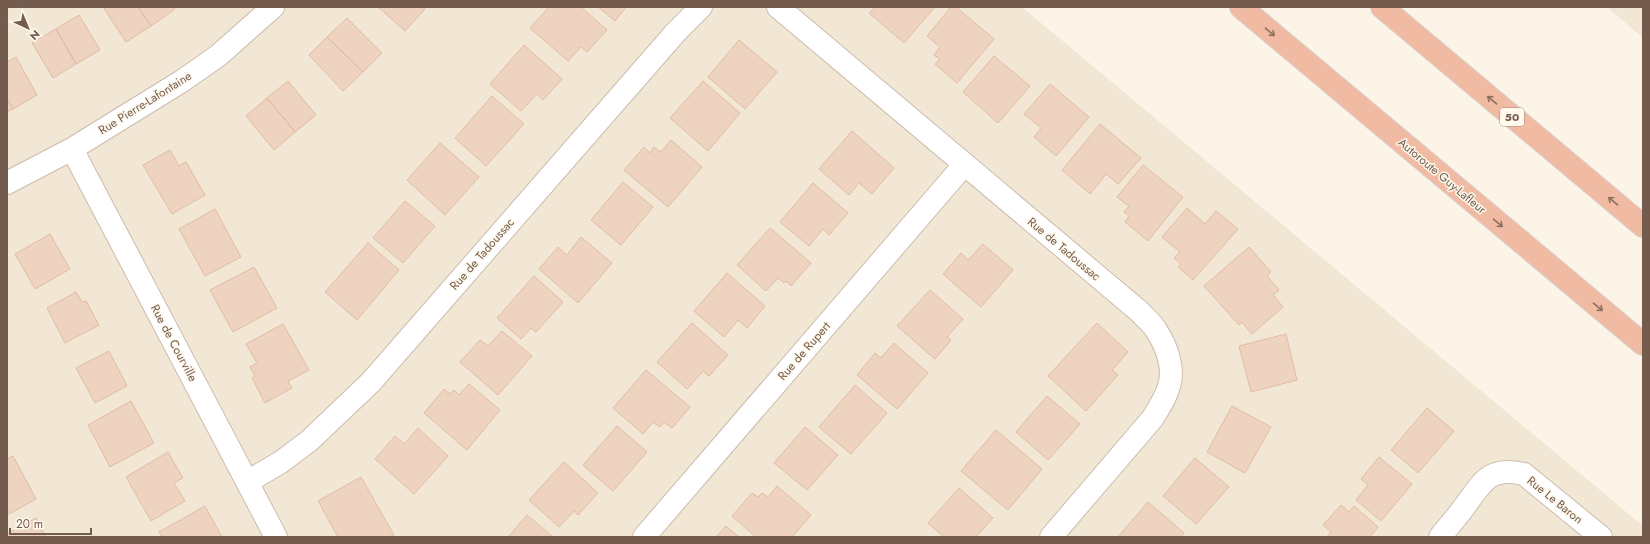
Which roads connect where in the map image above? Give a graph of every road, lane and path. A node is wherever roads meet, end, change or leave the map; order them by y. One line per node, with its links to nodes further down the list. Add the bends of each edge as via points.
1 (273, 7): 6 (street, Rue Pierre-Lafontaine, via 219,55 188,77)
2 (701, 7): 11 (street, Rue de Tadoussac, via 676,32 371,382 309,441)
3 (778, 7): 7 (street, Rue de Tadoussac)
4 (1240, 7): 10 (highway, Autoroute Guy-Lafleur, one-way to 10)
5 (1382, 7): 9 (highway, 50, one-way to 5)
6 (72, 149): 8 (street, Rue Pierre-Lafontaine); 11 (street, Rue de Courville)
7 (964, 165): 13 (street, Rue de Rupert); 14 (street, Rue de Tadoussac, via 1140,312 1156,329 1165,346 1170,366 1170,384 1163,402 1152,419)
8 (7, 183)
9 (1643, 226)
10 (1643, 344)
11 (247, 482): 12 (street, Rue de Courville)
12 (276, 537)
13 (644, 537)
14 (1051, 537)
15 (1440, 537): 16 (street, Rue Le Baron, via 1485,479 1498,473 1513,472 1524,474)
16 (1601, 537)

